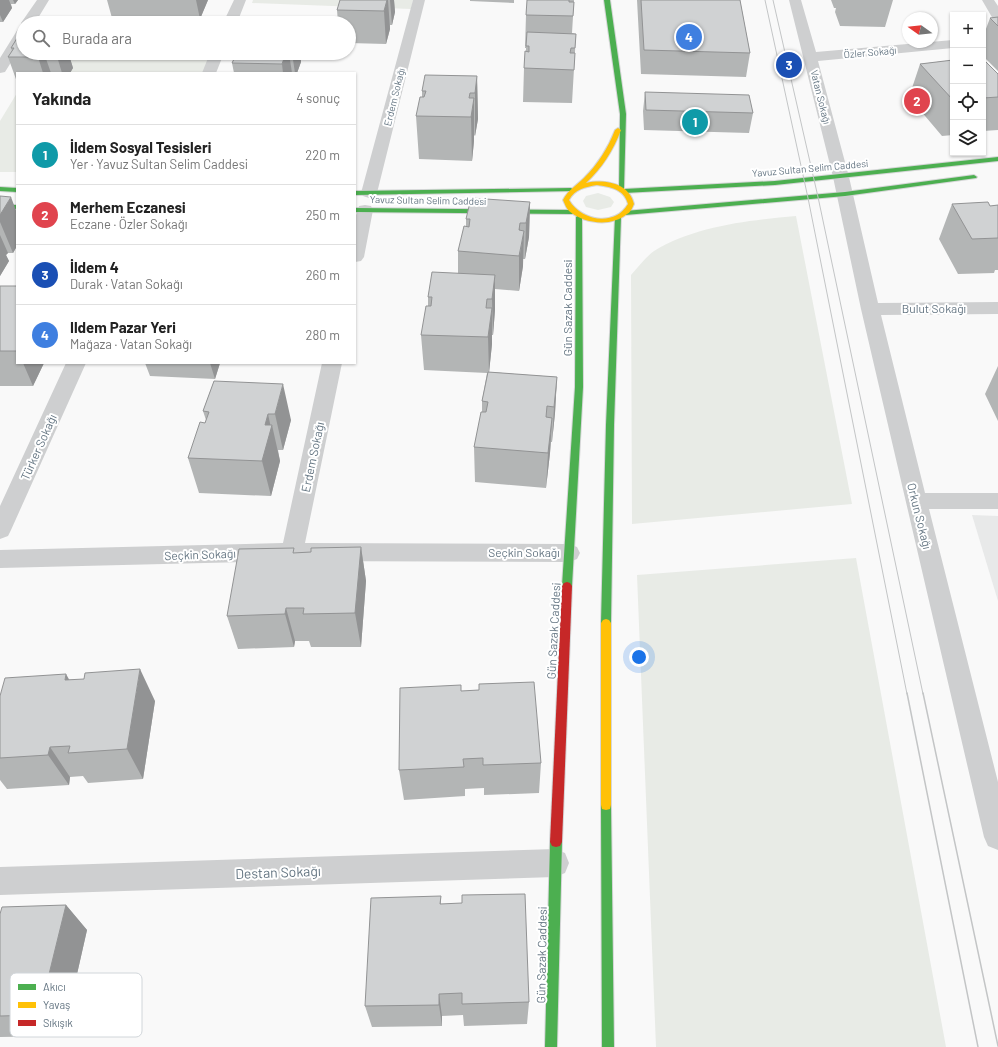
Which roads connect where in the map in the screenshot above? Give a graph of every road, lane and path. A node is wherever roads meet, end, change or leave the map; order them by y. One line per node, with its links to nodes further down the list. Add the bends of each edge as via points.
1 (43, 0): 7 (street)
2 (240, 0): 8 (street)
3 (419, 0): 24 (street, Erdem Sokağı)
4 (607, 0): 16 (street)
5 (796, 0): 12 (street, Vatan Sokağı)
6 (988, 0): 9 (street)
7 (33, 16)
8 (233, 16)
9 (998, 16)
10 (16, 43): 14 (street)
11 (950, 44): 12 (street, Özler Sokağı)
12 (811, 58): 19 (street, Vatan Sokağı)
13 (214, 60): 15 (street)
14 (0, 69)
15 (209, 72)
16 (623, 114): 20 (street, via 610,153 598,170); 23 (street)
17 (998, 159): 19 (street, Yavuz Sultan Selim Caddesi)
18 (984, 176): 19 (street, Yavuz Sultan Selim Caddesi)
19 (842, 186): 23 (street, Yavuz Sultan Selim Caddesi, via 775,183); 29 (street, Yavuz Sultan Selim Caddesi); 32 (street, Orkun Sokağı)
20 (575, 188): 23 (street, Yavuz Sultan Selim Caddesi, via 597,183 608,184); 24 (street, Yavuz Sultan Selim Caddesi); 28 (street, Gün Sazak Caddesi, via 567,195 565,201 567,207)
21 (0, 189): 22 (street)
22 (16, 190)
23 (622, 190): 29 (street, via 631,202 630,208)
24 (362, 193)
25 (0, 207): 26 (street)
26 (16, 207)
27 (360, 210): 28 (street, Yavuz Sultan Selim Caddesi); 30 (street)
28 (576, 214): 29 (street, Yavuz Sultan Selim Caddesi, via 599,221); 39 (street, Gün Sazak Caddesi, via 579,386)
29 (622, 215): 45 (street, via 612,337 605,725)
30 (356, 248)
31 (998, 308): 32 (street, Bulut Sokağı)
32 (870, 309): 35 (street, Orkun Sokağı)
33 (76, 364): 37 (street, Türker Sokağı)
34 (332, 364): 38 (street, Erdem Sokağı)
35 (917, 501): 36 (street); 41 (street, Orkun Sokağı)
36 (998, 501)
37 (0, 530)
38 (292, 552): 39 (street, Seçkin Sokağı); 40 (street, Seçkin Sokağı)
39 (569, 553): 42 (street, Gün Sazak Caddesi)
40 (0, 559)
41 (998, 837)
42 (555, 863): 43 (street, Destan Sokağı); 44 (street, Gün Sazak Caddesi)
43 (0, 881)
44 (551, 1047)
45 (608, 1047)

